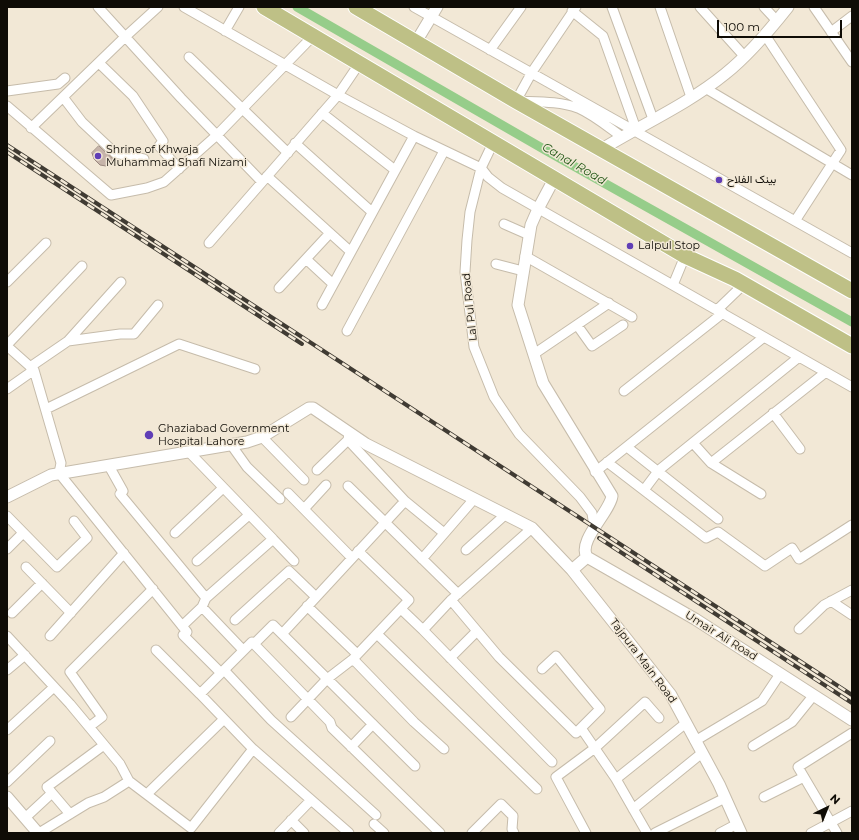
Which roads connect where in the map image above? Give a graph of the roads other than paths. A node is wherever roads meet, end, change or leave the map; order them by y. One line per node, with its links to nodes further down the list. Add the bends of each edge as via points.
1 (98, 7): 24 (street)
2 (158, 7): 24 (street)
3 (184, 7): 20 (street)
4 (239, 7): 20 (street)
5 (264, 7): 23 (highway)
6 (356, 7): 25 (highway)
7 (414, 7): 18 (street)
8 (437, 7): 18 (street)
9 (521, 7): 26 (street)
10 (612, 7): 44 (street)
11 (660, 7): 39 (street)
12 (700, 7): 28 (street)
13 (764, 7): 19 (street)
14 (788, 7): 19 (street)
15 (814, 7): 21 (street)
16 (574, 9): 33 (street); 46 (street, via 603,36)
17 (852, 16): 21 (street)
18 (431, 17): 25 (street); 26 (street)
19 (776, 21): 22 (street)
20 (225, 31): 31 (street)
21 (831, 32): 29 (street)
22 (765, 35): 28 (street); 56 (street, via 841,150)
23 (313, 36): 31 (street); 32 (highway)
24 (125, 37): 30 (street); 47 (street)
25 (416, 42): 40 (highway)
26 (490, 50): 33 (street)
27 (189, 57): 42 (street)
28 (745, 57): 35 (street)
29 (852, 62)
30 (99, 63): 38 (street); 58 (street, via 132,96 163,141 159,146)
31 (286, 64): 37 (street); 42 (street)
32 (359, 64): 37 (street); 50 (highway)
33 (532, 72): 40 (street); 46 (street)
34 (65, 78): 36 (street, via 58,84)
35 (705, 88): 39 (street); 56 (street)
36 (7, 91)
37 (338, 95): 43 (street); 48 (street)
38 (63, 97): 45 (street); 55 (street, via 82,122 115,153)
39 (691, 97): 44 (street)
40 (516, 101): 49 (street, via 578,108); 52 (highway)
41 (7, 106): 45 (street)
42 (242, 108): 47 (street); 54 (street)
43 (322, 113): 51 (street); 59 (street)
44 (653, 120): 46 (street)
45 (32, 128): 58 (street, via 111,195 164,182)
46 (634, 130): 49 (street); 65 (street)
47 (217, 135): 58 (street); 61 (street)
48 (414, 136): 53 (street); 59 (street)
49 (622, 137): 52 (street)
50 (493, 142): 57 (street, Lal Pul Road); 62 (highway)
51 (295, 144): 54 (street); 64 (street)
52 (602, 149): 85 (highway)
53 (444, 150): 57 (street); 93 (street)
54 (288, 153): 61 (street)
55 (144, 159)
56 (832, 163): 60 (street); 65 (street)
57 (482, 168): 63 (street, via 488,177 502,188); 141 (street, Lal Pul Road, via 470,212 465,272 474,348 494,397 519,434 580,496 592,513)
58 (178, 169)
59 (395, 170): 64 (street)
60 (852, 175)
61 (265, 179): 67 (street); 70 (street)
62 (554, 179): 63 (street); 74 (highway)
63 (538, 209): 68 (street); 83 (street)
64 (372, 212): 71 (street)
65 (795, 221): 72 (street)
66 (504, 224): 68 (street)
67 (330, 233): 71 (street); 75 (street)
68 (529, 235): 73 (street)
69 (46, 243): 79 (street)
70 (209, 243)
71 (351, 252): 81 (street)
72 (852, 253)
73 (525, 256): 78 (street); 86 (street)
74 (685, 256): 82 (highway); 83 (street)
75 (306, 259): 81 (street); 84 (street)
76 (496, 264): 78 (street)
77 (82, 266): 96 (street)
78 (523, 271): 98 (street, via 518,305)
79 (7, 282)
80 (121, 282): 95 (street)
81 (334, 284): 88 (street)
82 (744, 284): 89 (street); 97 (highway)
83 (673, 285): 89 (street)
84 (279, 288)
85 (852, 291)
86 (609, 303): 90 (street); 91 (street)
87 (158, 305): 95 (street, via 134,334)
88 (322, 305)
89 (720, 312): 94 (street); 105 (street)
90 (632, 317)
91 (577, 325): 92 (street, via 592,346); 98 (street)
92 (623, 325)
93 (347, 331)
94 (764, 337): 99 (street); 112 (street)
95 (68, 341): 100 (street)
96 (7, 345): 100 (street)
97 (852, 346)
98 (534, 354): 120 (street, via 543,383)
99 (799, 357): 102 (street); 110 (street)
100 (32, 369): 104 (street); 106 (street)
101 (255, 369): 106 (street, via 179,344)
102 (826, 372): 103 (street); 107 (street)
103 (852, 387)
104 (7, 389)
105 (624, 391)
106 (46, 409): 121 (street, via 61,463)
107 (773, 413): 113 (street); 116 (street)
108 (348, 436): 109 (street, Tajpura Main Road, via 317,410 309,408); 118 (street); 130 (street, Tajpura Main Road); 132 (street)
109 (262, 437): 111 (street); 122 (street)
110 (693, 442): 116 (street); 119 (street)
111 (232, 446): 114 (street); 131 (street, via 247,467)
112 (627, 446): 115 (street); 119 (street)
113 (800, 449)
114 (189, 452): 117 (street); 125 (street)
115 (607, 462): 120 (street); 126 (street)
116 (711, 463): 128 (street)
117 (109, 466): 121 (street); 162 (street, via 123,491 120,494)
118 (317, 470)
119 (658, 471): 126 (street); 137 (street)
120 (595, 472): 141 (street, via 612,496 611,503)
121 (59, 473): 129 (street); 149 (street)
122 (304, 480)
123 (326, 485): 133 (street)
124 (348, 486): 139 (street)
125 (223, 488): 135 (street); 144 (street)
126 (644, 490): 140 (street, via 706,538 718,532 764,566 792,548 799,559)
127 (288, 493): 133 (street)
128 (761, 494)
129 (7, 498)
130 (474, 498): 134 (street, Tajpura Main Road); 145 (street)
131 (280, 499)
132 (405, 501): 139 (street); 145 (street)
133 (304, 509): 150 (street)
134 (506, 514): 142 (street, Tajpura Main Road); 148 (street)
135 (249, 515): 146 (street); 153 (street)
136 (7, 516): 143 (street)
137 (718, 519)
138 (74, 521): 143 (street, via 87,538 57,567)
139 (385, 522): 150 (street); 152 (street)
140 (852, 525)
141 (594, 527): 151 (street, via 585,550)
142 (532, 528): 156 (street, Tajpura Main Road); 161 (street)
143 (23, 533): 147 (street)
144 (175, 533)
145 (444, 533): 152 (street)
146 (272, 538): 154 (street); 162 (street)
147 (7, 549)
148 (466, 550)
149 (124, 553): 158 (street); 168 (street)
150 (355, 555): 160 (street); 166 (street, via 409,600)
151 (587, 557): 156 (street); 188 (street, Umair Ali Road, via 695,619)
152 (422, 559): 161 (street)
153 (197, 561)
154 (294, 561)
155 (26, 567): 157 (street)
156 (572, 570): 198 (street, Tajpura Main Road, via 671,695)
157 (42, 583): 167 (street); 168 (street)
158 (153, 589): 171 (street); 200 (street, via 70,672 102,717)
159 (852, 590): 163 (street)
160 (316, 597): 164 (street); 170 (street, via 290,571)
161 (454, 597): 173 (street); 174 (street)
162 (206, 598): 165 (street)
163 (832, 601): 169 (street); 172 (street, via 824,605)
164 (307, 606): 175 (street); 183 (street)
165 (202, 608): 171 (street); 181 (street)
166 (401, 609): 173 (street); 176 (street)
167 (12, 613)
168 (71, 613): 178 (street)
169 (852, 615)
170 (235, 620)
171 (182, 626): 187 (street, via 187,632 183,635)
172 (799, 629)
173 (423, 630): 184 (street)
174 (477, 631): 184 (street); 201 (street, via 499,657 576,733)
175 (282, 634): 179 (street, via 273,625); 189 (street)
176 (377, 634): 183 (street); 219 (street)
177 (7, 636): 182 (street)
178 (50, 636)
179 (254, 644): 181 (street, via 252,642); 193 (street)
180 (156, 650): 191 (street)
181 (243, 650): 187 (street)
182 (25, 655): 186 (street); 190 (street)
183 (355, 657): 189 (street); 211 (street)
184 (450, 658): 213 (street)
185 (542, 669): 201 (street, via 556,656 600,709)
186 (7, 670)
187 (223, 672): 191 (street); 238 (street, via 375,820)
188 (780, 674): 192 (street, Umair Ali Road); 205 (street, via 762,701)
189 (327, 679): 193 (street); 199 (street)
190 (54, 687): 200 (street); 202 (street)
191 (200, 694): 196 (street)
192 (813, 696): 197 (street, Umair Ali Road); 207 (street, via 792,722)
193 (308, 699): 194 (street); 208 (street)
194 (291, 717)
195 (659, 718): 209 (street, via 645,702)
196 (223, 720): 210 (street); 221 (street)
197 (852, 720)
198 (686, 723): 205 (street, Tajpura Main Road); 216 (street)
199 (373, 724): 208 (street); 214 (street)
200 (89, 727): 206 (street)
201 (581, 728): 209 (street)
202 (7, 730)
203 (852, 733): 215 (street, via 798,767)
204 (50, 741): 218 (street)
205 (695, 741): 212 (street, Tajpura Main Road)
206 (104, 745): 217 (street); 220 (street, via 47,787)
207 (753, 746)
208 (351, 747): 239 (street)
209 (595, 748): 216 (street); 242 (street, via 556,777)
210 (253, 749): 225 (street); 233 (street)
211 (444, 749)
212 (702, 753): 224 (street, Tajpura Main Road); 226 (street)
213 (552, 762)
214 (415, 766)
215 (804, 777): 223 (street); 231 (street)
216 (616, 779): 226 (street)
217 (130, 781): 221 (street); 228 (street)
218 (7, 782)
219 (537, 789)
220 (52, 793): 228 (street); 229 (street)
221 (147, 794): 233 (street)
222 (7, 797): 229 (street)
223 (764, 797)
224 (725, 798): 232 (street, Tajpura Main Road); 244 (street)
225 (311, 800): 230 (street); 237 (street)
226 (633, 809): 243 (street)
227 (852, 811): 231 (street)
228 (70, 814): 234 (street)
229 (25, 818): 234 (street)
230 (291, 820): 235 (street); 236 (street)
231 (831, 823): 246 (street); 247 (street)
232 (739, 828): 245 (street)
233 (195, 831)
234 (38, 833)
235 (279, 833)
236 (304, 833)
237 (349, 833)
238 (384, 833)
239 (440, 833)
240 (472, 833): 241 (street, via 501,804 513,816)
241 (514, 833)
242 (586, 833)
243 (647, 833)
244 (655, 833)
245 (720, 833)
246 (811, 833)
247 (837, 833)

